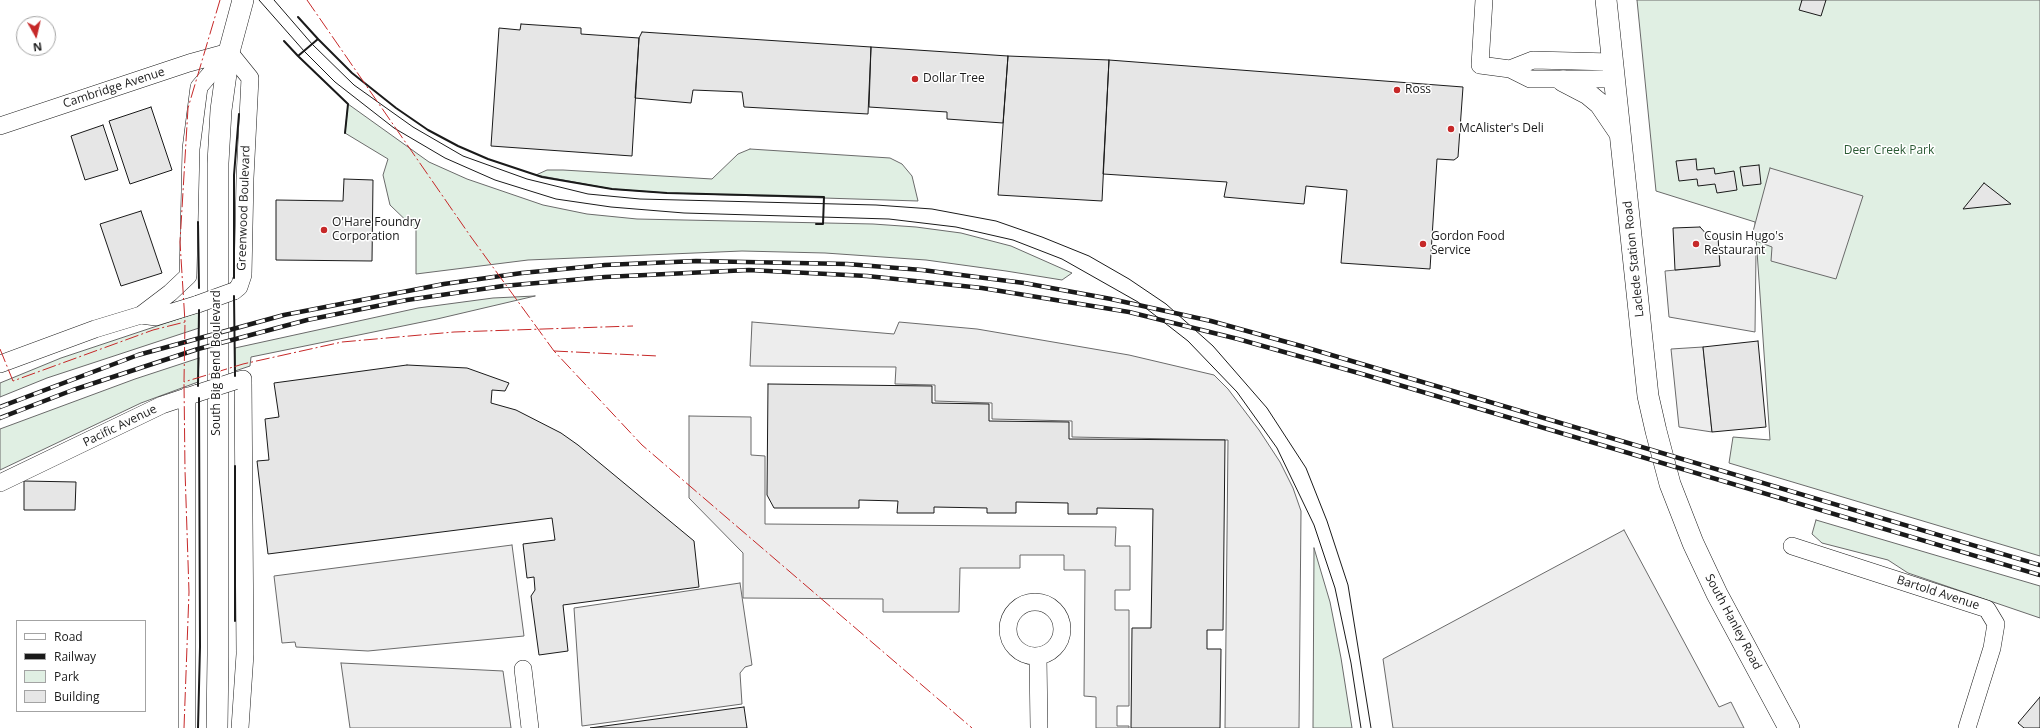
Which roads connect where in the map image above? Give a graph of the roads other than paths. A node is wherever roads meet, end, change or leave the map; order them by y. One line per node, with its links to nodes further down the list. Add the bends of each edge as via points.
1 (243, 0): 4 (main road, South Big Bend Boulevard)
2 (1484, 0): 5 (street, via 1480,65)
3 (1606, 0): 6 (main road, Laclede Station Road)
4 (229, 52): 8 (street, Cambridge Avenue); 10 (street, via 199,87 191,149); 11 (street, Greenwood Boulevard, bridge, via 250,78 244,178 243,275 239,287 234,291); 21 (main road, South Big Bend Boulevard, via 221,110 218,163)
5 (1510, 68): 6 (street, via 1533,60); 7 (street, via 1530,79)
6 (1613, 71): 7 (street); 9 (main road, Laclede Station Road)
7 (1563, 80): 9 (main road, via 1600,104)
8 (0, 126)
9 (1620, 134): 16 (main road, Laclede Station Road, via 1648,396 1670,484)
10 (188, 276): 11 (street); 12 (street)
11 (196, 304): 12 (street, Greenwood Boulevard, via 156,317)
12 (142, 315): 13 (street, Greenwood Boulevard, via 95,329)
13 (0, 364)
14 (193, 394): 15 (street, Pacific Avenue, via 162,406); 20 (street); 22 (street, Pacific Avenue, bridge, via 239,380 245,654)
15 (0, 483)
16 (1681, 514): 25 (main road, South Hanley Road, via 1717,594)
17 (1792, 546): 26 (street, Bartold Avenue, via 1987,609 1996,624 1992,648)
18 (1038, 656): 24 (street)
19 (523, 669): 23 (street)
20 (188, 728)
21 (217, 728)
22 (240, 728)
23 (530, 728)
24 (1039, 728)
25 (1790, 728)
26 (1967, 728)

